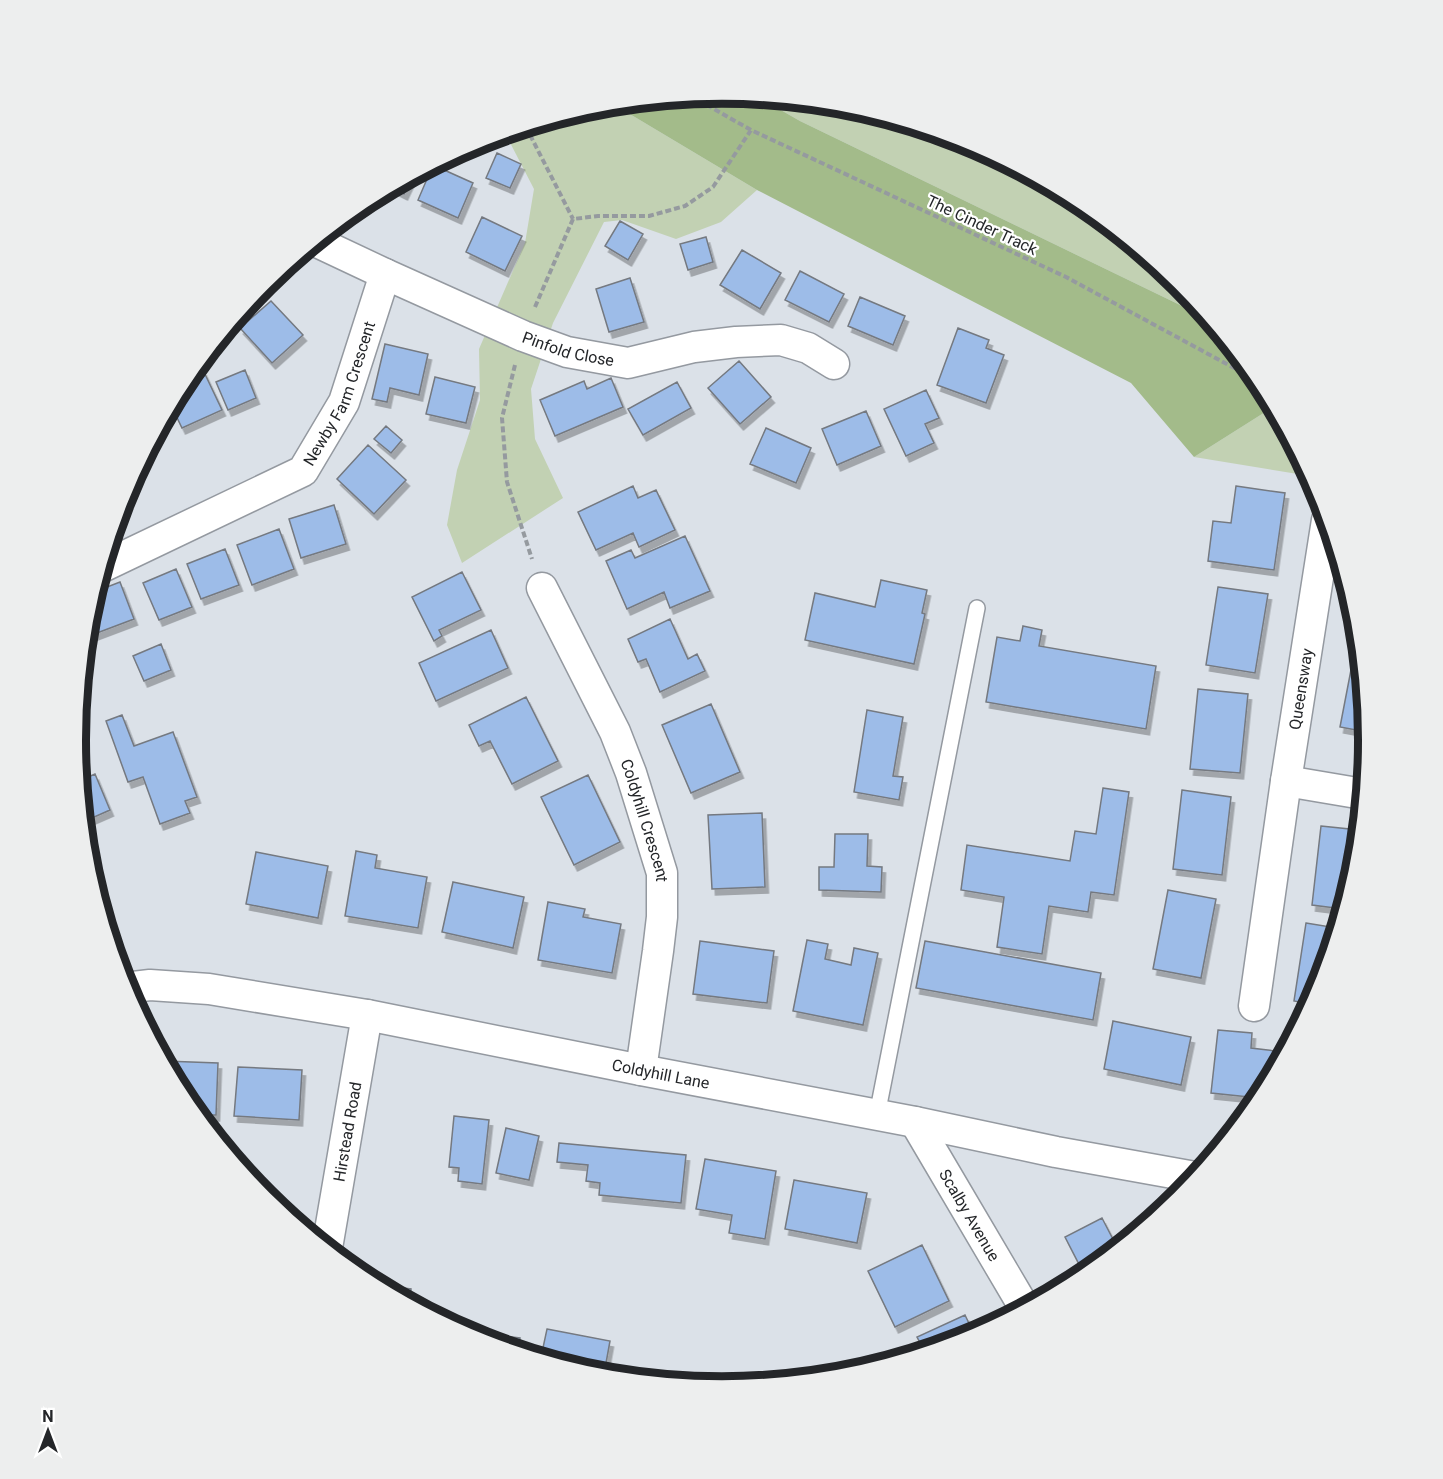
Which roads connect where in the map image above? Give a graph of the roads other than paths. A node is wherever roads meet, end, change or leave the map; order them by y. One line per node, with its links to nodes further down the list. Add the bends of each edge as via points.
1 (322, 244): 2 (street, Pinfold Close)
2 (385, 274): 3 (street, Pinfold Close, via 567,352 628,363 694,347 781,340 808,348); 5 (street, Newby Farm Crescent, via 344,402 303,471)
3 (834, 364)
4 (1324, 536): 8 (street, Queensway)
5 (111, 563)
6 (542, 588): 13 (street, Coldyhill Crescent, via 615,732 662,873 662,917)
7 (977, 608): 14 (lane)
8 (1286, 781): 9 (street); 11 (street, Queensway)
9 (1355, 793)
10 (136, 987): 12 (street, Coldyhill Lane, via 209,989)
11 (1254, 1006)
12 (367, 1015): 13 (street, Coldyhill Lane); 17 (street, Hirstead Road)
13 (641, 1070): 14 (street, Coldyhill Lane)
14 (877, 1115): 15 (street, Coldyhill Lane)
15 (915, 1122): 16 (street, Coldyhill Lane); 18 (street, Scalby Avenue)
16 (1184, 1175)
17 (328, 1239)
18 (1020, 1300)

